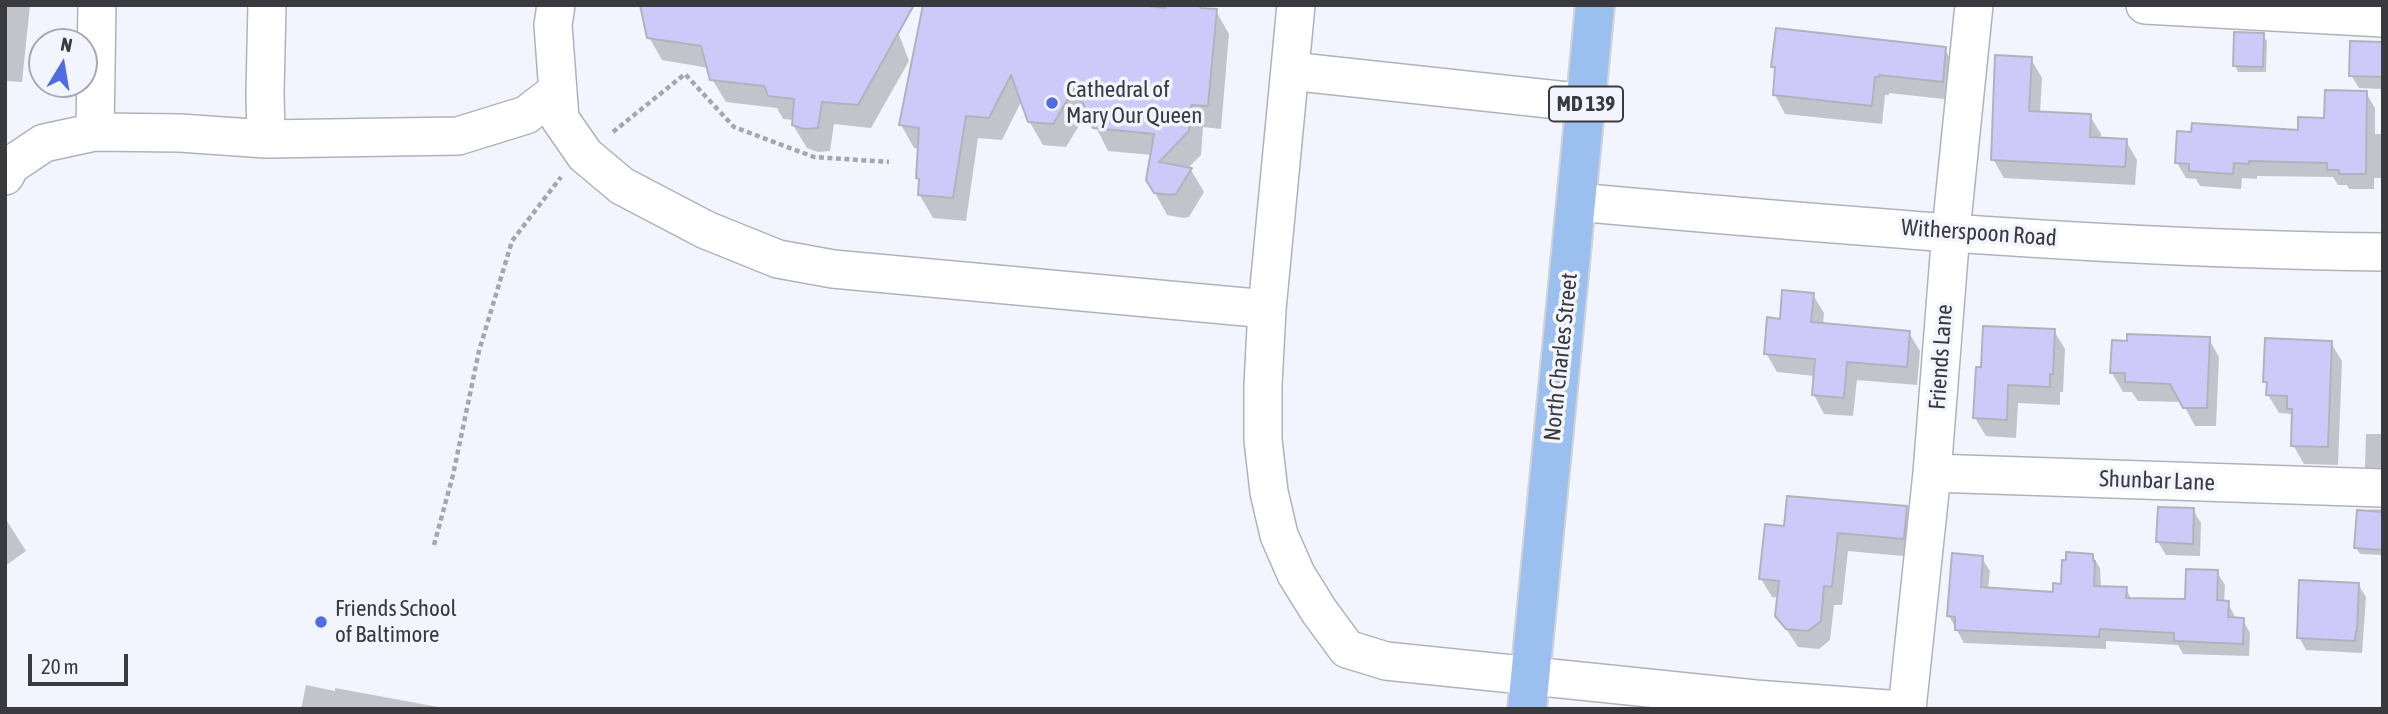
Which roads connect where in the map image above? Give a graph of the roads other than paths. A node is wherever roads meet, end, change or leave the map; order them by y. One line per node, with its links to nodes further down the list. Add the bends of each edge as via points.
1 (97, 5): 12 (street)
2 (267, 5): 13 (street)
3 (556, 5): 10 (street)
4 (1296, 5): 9 (street)
5 (1595, 5): 11 (main road, North Charles Street / MD 139)
6 (1974, 5): 16 (street, Friends Lane)
7 (2145, 5): 8 (street)
8 (2383, 18)
9 (1290, 71): 11 (street); 18 (street)
10 (556, 92): 13 (street, via 526,115 458,136); 18 (street, via 560,118 585,155 622,186 706,230 778,259 833,269)
11 (1586, 103): 15 (main road, North Charles Street / MD 139)
12 (94, 132): 13 (street); 14 (street, via 44,143 11,165)
13 (266, 139)
14 (5, 176)
15 (1576, 202): 16 (street, Witherspoon Road); 21 (main road, North Charles Street)
16 (1951, 232): 17 (street, Witherspoon Road, via 2277,251); 19 (street, Friends Lane)
17 (2383, 251)
18 (1267, 309): 21 (street, via 1263,440 1269,492 1279,535 1296,574 1340,639 1347,649 1386,661)
19 (1932, 473): 20 (street, Shunbar Lane); 23 (street, Friends Lane)
20 (2383, 488)
21 (1529, 692): 22 (street, via 1741,698)
22 (1888, 709)
23 (1908, 709)

